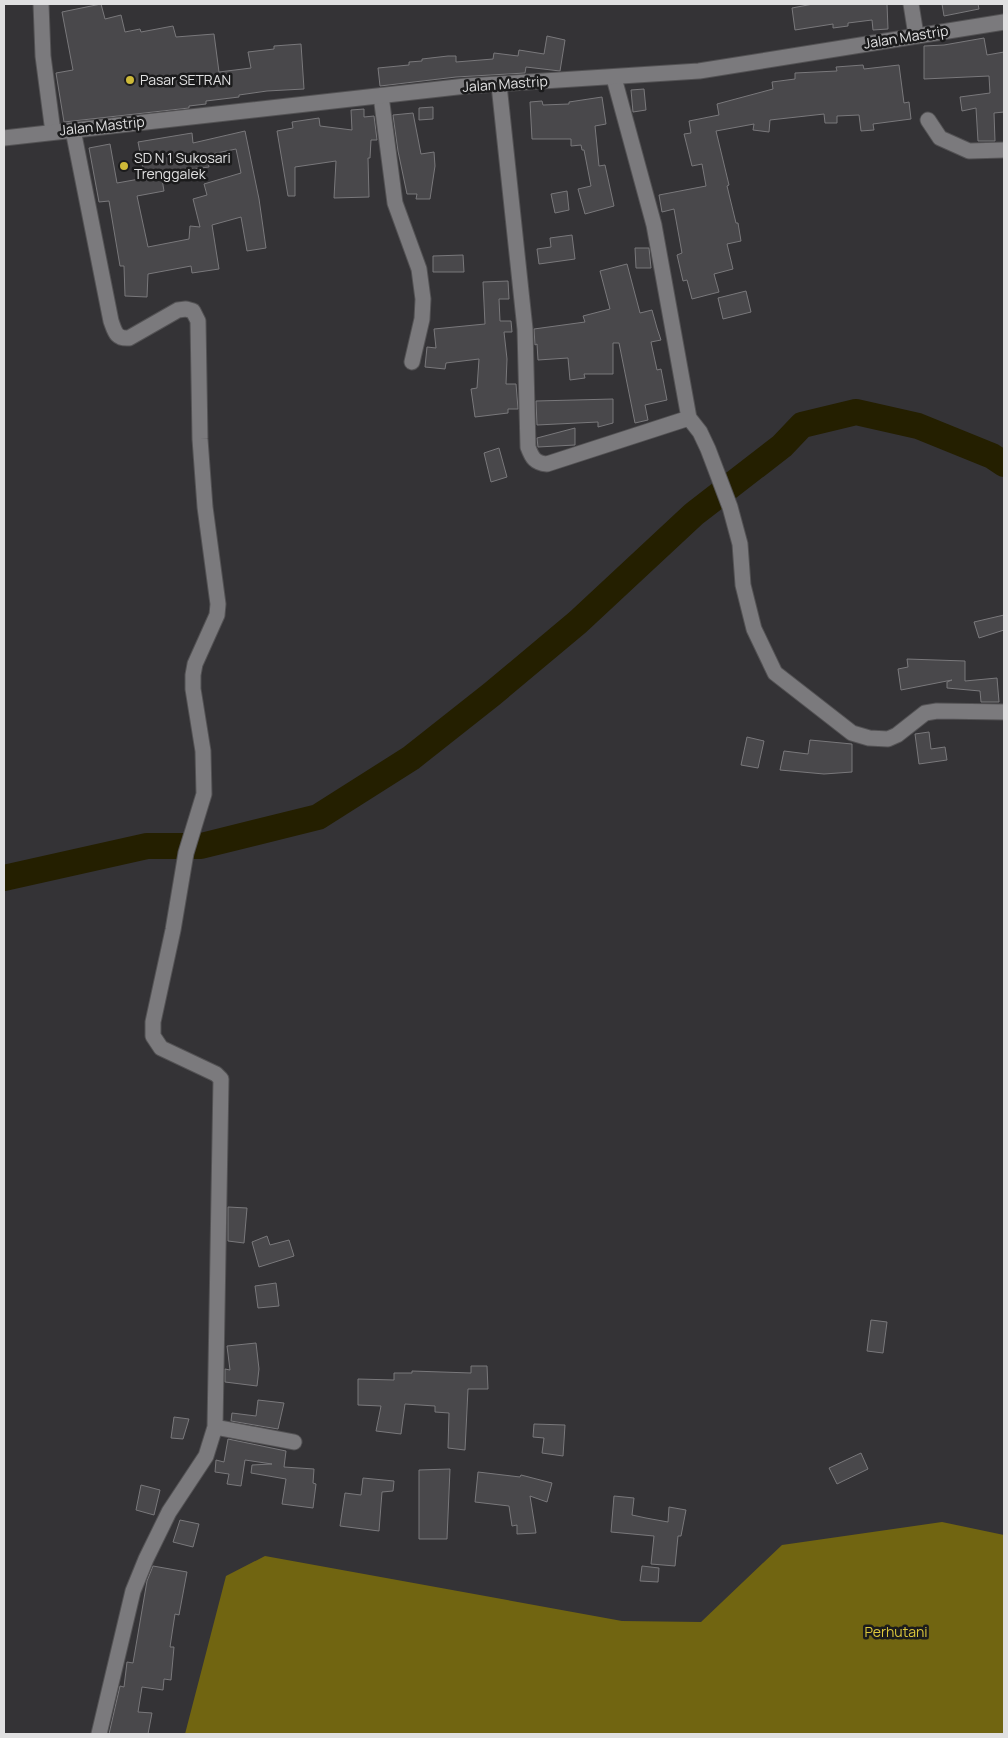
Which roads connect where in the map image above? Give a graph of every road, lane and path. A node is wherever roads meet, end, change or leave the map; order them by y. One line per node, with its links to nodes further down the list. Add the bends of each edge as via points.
1 (41, 4): 10 (street, via 43,56)
2 (911, 4): 4 (street)
3 (1004, 22): 4 (street, Jalan Mastrip)
4 (916, 35): 5 (street, Jalan Mastrip, via 698,70)
5 (614, 78): 6 (street, Jalan Mastrip); 14 (street, via 654,225)
6 (499, 85): 7 (street, Jalan Mastrip); 14 (street, via 524,328 526,435 532,459 547,464)
7 (381, 96): 9 (street, Jalan Mastrip); 13 (street, via 395,203 419,269 423,298 422,319)
8 (928, 120): 12 (street, via 940,138 953,145 969,151)
9 (73, 130): 10 (street, Jalan Mastrip); 16 (street, via 116,335 129,338 178,310 192,311 198,321 200,439 218,604 217,615 193,675 203,751 204,794 188,847 153,1022 153,1036 161,1048 221,1079)
10 (53, 132): 11 (street, Jalan Mastrip)
11 (4, 138)
12 (1004, 150)
13 (412, 362)
14 (689, 418): 15 (street, via 708,449 730,507 740,544 743,585 754,629 774,673 852,733 870,738 888,739 898,735 918,716 931,712)
15 (1004, 712)
16 (215, 1427): 17 (street); 18 (street, via 206,1456 169,1512 146,1559 134,1591)
17 (294, 1442)
18 (99, 1734)

